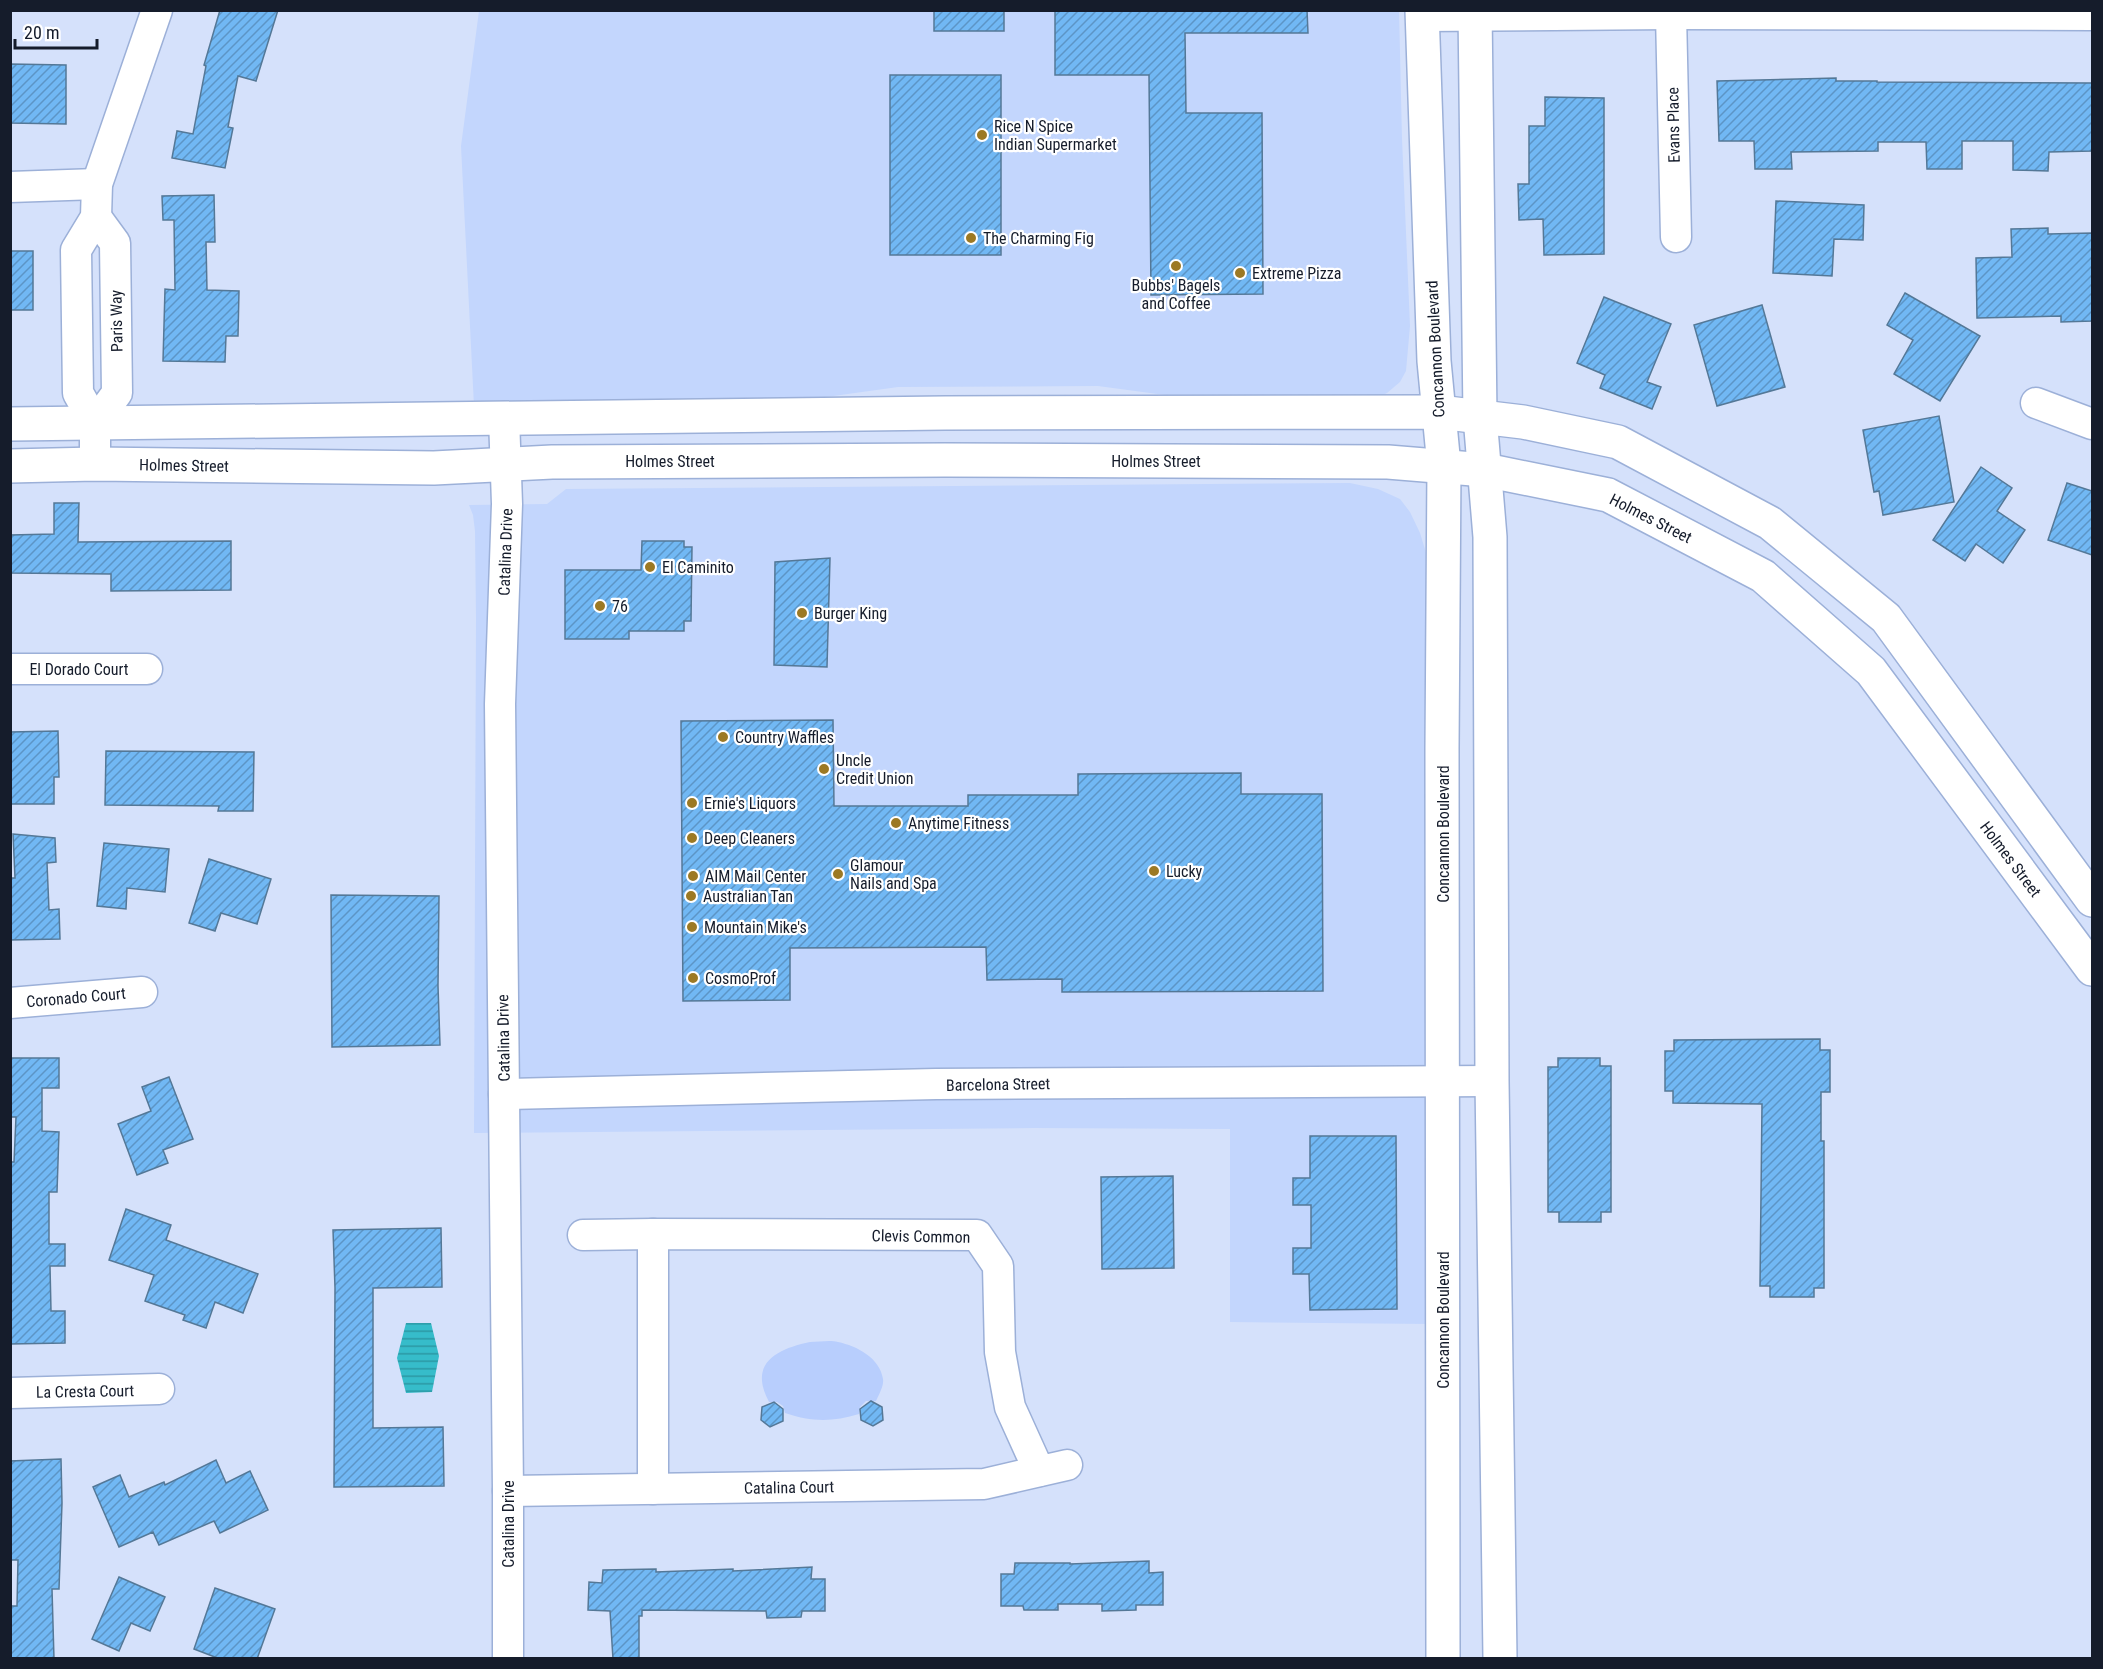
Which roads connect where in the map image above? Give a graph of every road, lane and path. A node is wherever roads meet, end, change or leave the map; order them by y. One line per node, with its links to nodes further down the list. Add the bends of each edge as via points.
1 (157, 10): 7 (street)
2 (1422, 13): 3 (street); 11 (main road, Concannon Boulevard)
3 (1476, 13): 5 (street); 13 (main road)
4 (1714, 13): 5 (street); 6 (street)
5 (1671, 14): 9 (street, Evans Place)
6 (2081, 14)
7 (97, 184): 8 (street); 14 (street, via 96,217 76,250 78,393)
8 (10, 187)
9 (1676, 237)
10 (2036, 403): 16 (street)
11 (1438, 412): 12 (main road); 13 (main road); 20 (main road, Concannon Boulevard)
12 (504, 417): 14 (main road); 18 (street, Catalina Drive)
13 (1480, 417): 21 (main road); 24 (main road, via 1618,442 1770,523 1886,618)
14 (96, 423): 15 (main road); 17 (street)
15 (10, 424)
16 (2092, 424)
17 (95, 464): 18 (main road, Holmes Street, via 434,468); 19 (main road, Holmes Street)
18 (506, 464): 20 (main road, Holmes Street, via 945,460 1388,462); 30 (street, Catalina Drive, via 500,704)
19 (10, 466)
20 (1444, 466): 21 (main road, Holmes Street); 28 (main road, Concannon Boulevard)
21 (1485, 470): 25 (main road, Holmes Street, via 1608,495 1763,576 1870,671); 29 (main road, via 1490,537)
22 (10, 669): 23 (street, El Dorado Court)
23 (147, 669)
24 (2092, 900)
25 (2092, 969)
26 (142, 992): 27 (street, Coronado Court)
27 (10, 1003)
28 (1444, 1080): 29 (street, Barcelona Street); 30 (street, Barcelona Street, via 936,1084); 39 (main road, Concannon Boulevard)
29 (1492, 1081): 40 (main road)
30 (504, 1094): 37 (street, Catalina Drive)
31 (583, 1234): 32 (street, Clevis Common)
32 (652, 1234): 35 (street, Clevis Common, via 977,1235 998,1266 1000,1352 1010,1407); 36 (street)
33 (159, 1389): 34 (street, La Cresta Court)
34 (10, 1393)
35 (1053, 1468): 36 (street, Catalina Court, via 984,1484)
36 (652, 1489): 37 (street, Catalina Court)
37 (508, 1491): 38 (street, Catalina Drive)
38 (508, 1659)
39 (1443, 1659)
40 (1500, 1659)

